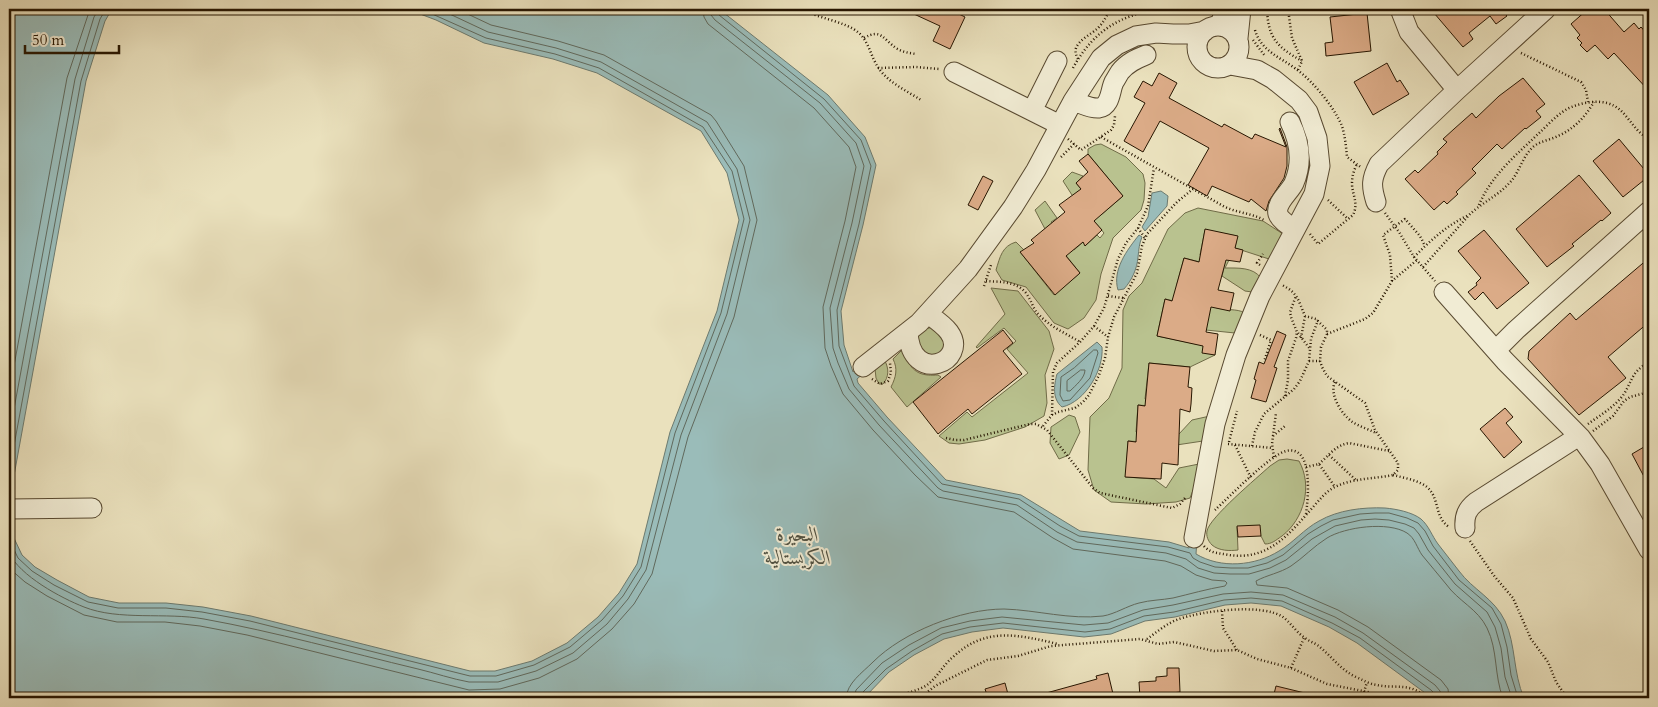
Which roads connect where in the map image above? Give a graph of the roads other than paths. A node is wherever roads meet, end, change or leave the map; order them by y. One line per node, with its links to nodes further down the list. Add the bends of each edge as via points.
1 (1226, 9): 5 (street)
2 (1241, 9): 8 (street)
3 (1400, 9): 12 (street, via 1409,32)
4 (1546, 9): 12 (street)
5 (1212, 28): 6 (street); 7 (street, via 1201,36); 8 (street, via 1226,28 1233,32)
6 (1173, 34): 7 (street); 13 (street, via 1146,33 1117,45 1101,58)
7 (1197, 48): 8 (street, via 1203,62 1216,68)
8 (1236, 51): 19 (street, via 1299,100 1308,112 1317,138 1320,166 1314,194)
9 (1146, 55): 13 (street, via 1122,70 1104,105 1099,108)
10 (1057, 61): 14 (street)
11 (954, 72): 14 (street)
12 (1456, 90): 17 (street, via 1379,164 1373,176)
13 (1073, 101): 16 (street)
14 (1032, 111): 16 (street)
15 (1290, 122): 19 (street, via 1299,146 1300,166 1294,184 1279,204 1277,213)
16 (1059, 128): 21 (street, via 1002,224)
17 (1376, 202)
18 (1649, 211): 23 (street)
19 (1296, 228): 30 (street, via 1260,296 1236,355 1216,424)
20 (1444, 292): 23 (street)
21 (928, 314): 22 (street); 22 (street, via 949,332 952,339 951,354 946,360 933,365 918,359 908,342)
22 (908, 332): 24 (street)
23 (1496, 350): 25 (street)
24 (863, 367)
25 (1579, 436): 28 (street); 29 (street, via 1476,502 1468,510)
26 (92, 508): 27 (street)
27 (11, 509)
28 (1643, 523): 31 (street)
29 (1462, 532)
30 (1197, 536)
31 (1649, 550)

